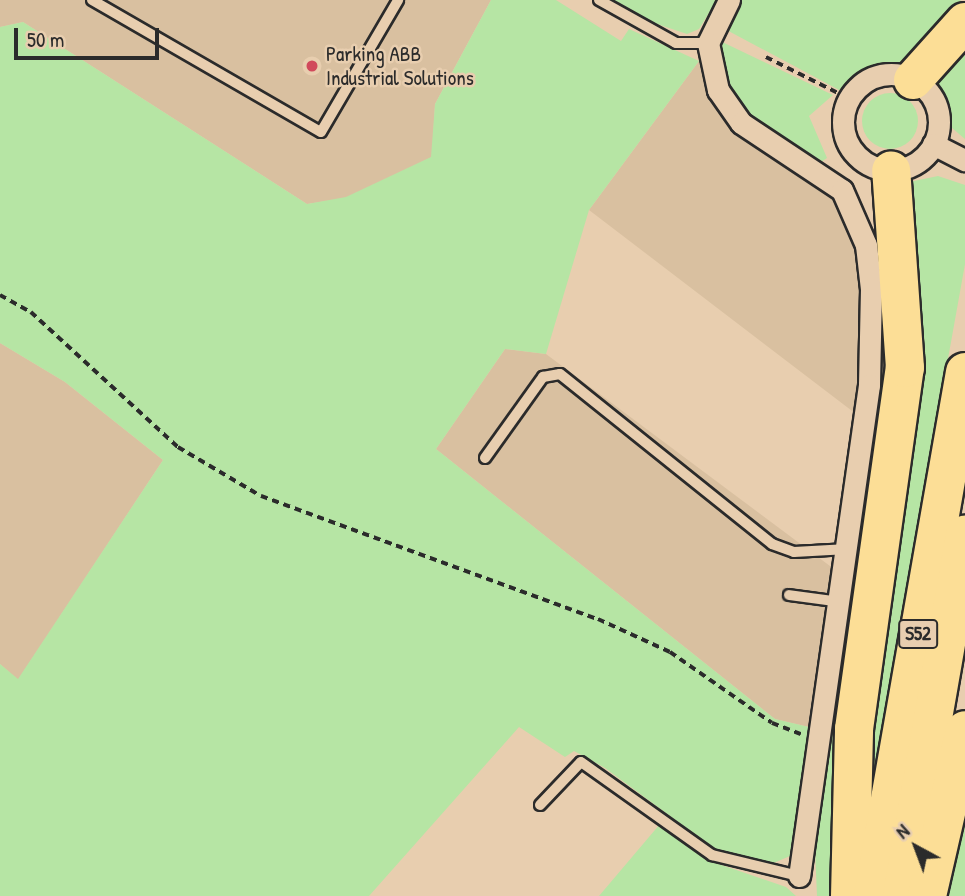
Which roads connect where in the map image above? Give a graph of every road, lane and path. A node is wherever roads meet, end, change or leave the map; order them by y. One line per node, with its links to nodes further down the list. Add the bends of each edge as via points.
1 (92, 0): 2 (lane, via 321,132)
2 (398, 0)
3 (599, 0): 6 (lane, via 676,43)
4 (729, 0): 6 (street)
5 (965, 22): 8 (highway)
6 (708, 43): 17 (street, via 727,107 758,136 828,176 850,202 866,245 874,332)
7 (766, 57): 9 (path)
8 (913, 80): 10 (street, via 938,115); 12 (street, via 890,75 867,80 855,90 842,119 856,155)
9 (838, 93)
10 (933, 144): 11 (street); 12 (street, via 916,163)
11 (965, 160)
12 (891, 170): 24 (highway, via 905,368 854,729)
13 (0, 295): 21 (path, via 31,312 178,447 261,496 598,619 682,659 772,723)
14 (965, 372): 25 (highway, S52)
15 (485, 458): 17 (lane, via 543,377 560,374 772,544 794,552)
16 (965, 534): 26 (highway, S52)
17 (848, 549): 19 (street)
18 (789, 595): 19 (lane)
19 (841, 602): 21 (street)
20 (965, 730): 27 (highway)
21 (817, 738): 23 (street)
22 (540, 805): 23 (lane, via 581,762 712,855)
23 (799, 876)
24 (850, 896)
25 (873, 896)
26 (902, 896)
27 (927, 896)

